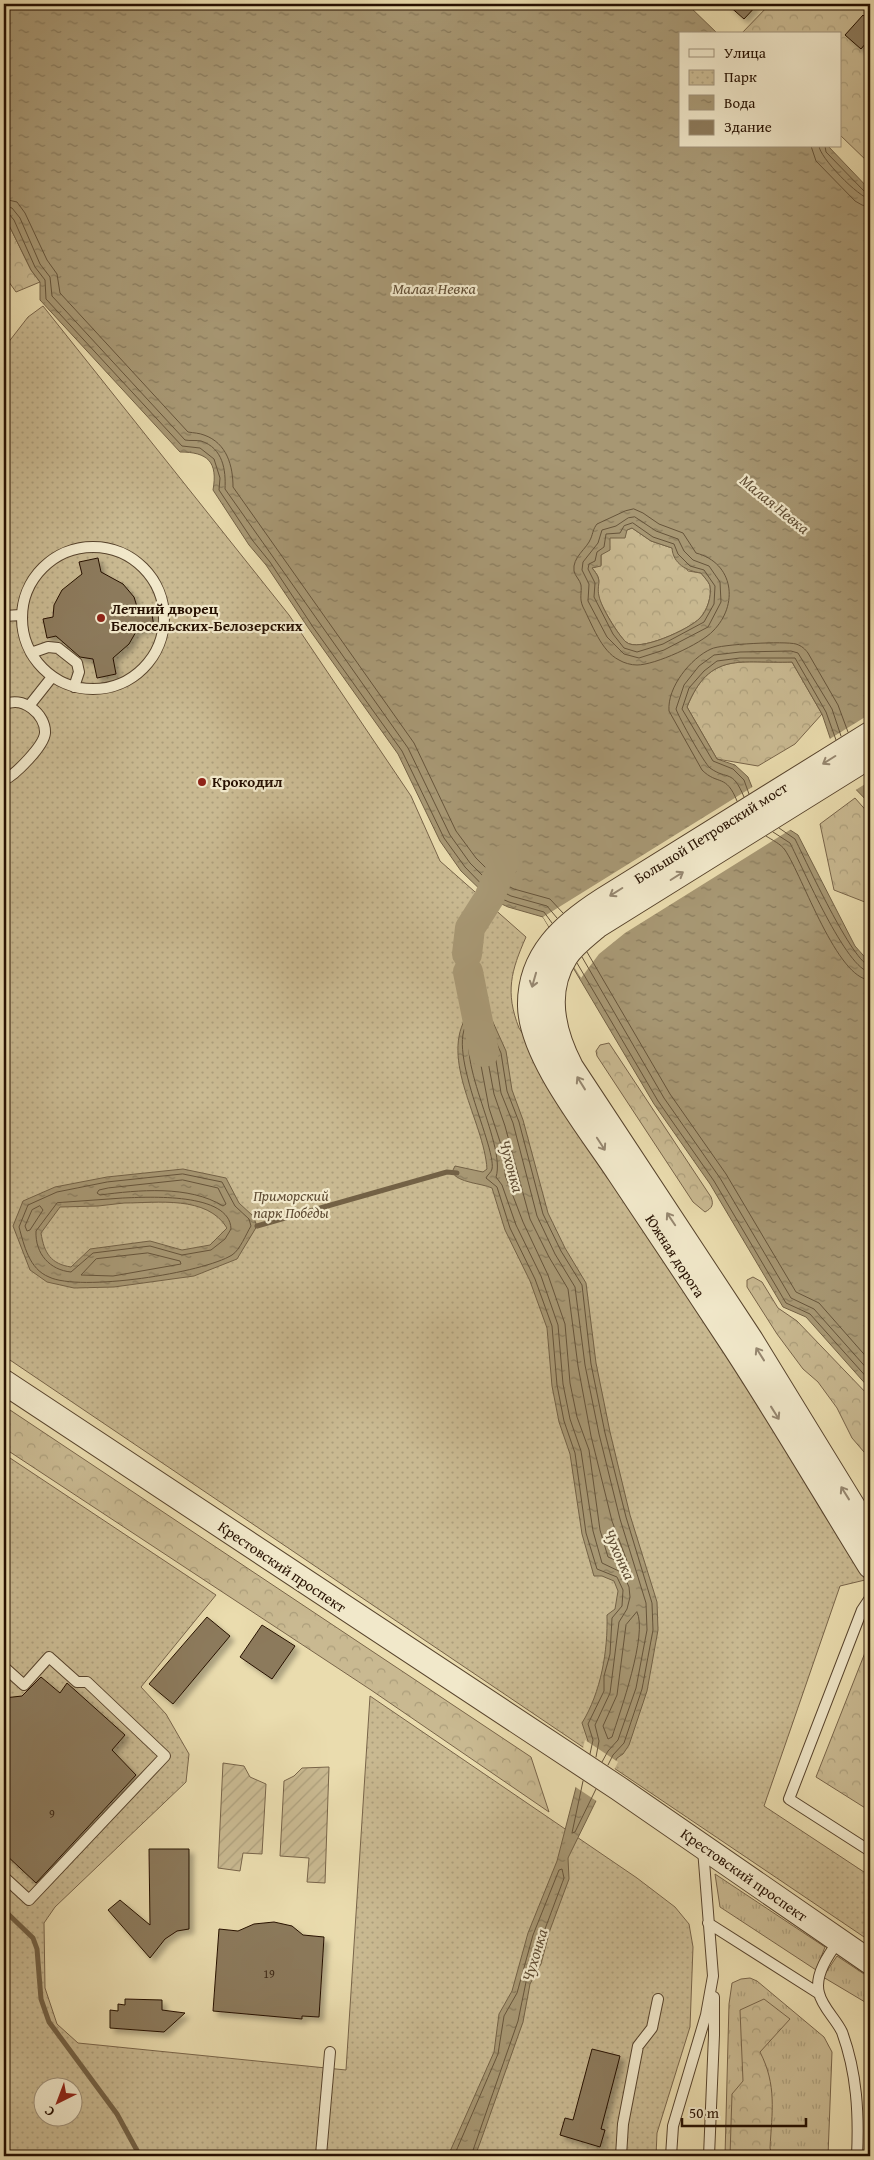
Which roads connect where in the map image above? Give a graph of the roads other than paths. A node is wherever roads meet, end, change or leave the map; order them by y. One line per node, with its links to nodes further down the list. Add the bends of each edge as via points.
1 (21, 615): 2 (lane); 3 (lane, via 24,639); 5 (lane, via 26,591 38,571 64,552 79,547 104,546 126,554 146,569 158,588 165,610 163,634 154,655 139,673 119,685 97,690)
2 (4, 616)
3 (31, 653): 4 (lane); 5 (lane, via 48,647 58,648 76,663 79,672)
4 (52, 677): 5 (lane); 7 (lane)
5 (74, 687)
6 (4, 705): 7 (lane, via 14,702)
7 (29, 706): 10 (lane, via 41,720 45,735 42,743 15,773)
8 (870, 734): 11 (street, Большой Петровский мост, one-way to 11, via 603,900)
9 (870, 756): 11 (street, Большой Петровский мост, one-way to 9, via 582,939 613,915)
10 (4, 780)
11 (561, 946): 13 (street, Южная дорога, one-way to 11, via 751,1340 571,1067 559,1044 552,1003); 14 (street, Южная дорога, one-way to 14, via 543,955 532,987 533,1029 543,1052 735,1348)
12 (4, 1382): 17 (street, Крестовский проспект, via 618,1788)
13 (870, 1534)
14 (870, 1566)
15 (870, 1598): 18 (lane, via 862,1610 789,1799)
16 (4, 1668): 19 (lane, via 24,1685 49,1657 77,1682 88,1682 165,1756 29,1900)
17 (702, 1848): 20 (lane); 21 (street, Крестовский проспект)
18 (870, 1851)
19 (4, 1877)
20 (708, 1923): 22 (lane); 23 (lane)
21 (858, 1951): 23 (lane, via 824,1965)
22 (713, 1976): 28 (lane, via 706,2015 673,2126); 29 (lane)
23 (818, 1993): 30 (lane, via 841,2031 851,2063 858,2099)
24 (658, 1999): 27 (lane, via 652,2028 638,2046 623,2124)
25 (330, 2052): 26 (lane, via 321,2155)
26 (324, 2156)
27 (621, 2156)
28 (671, 2156)
29 (709, 2156)
30 (857, 2156)

